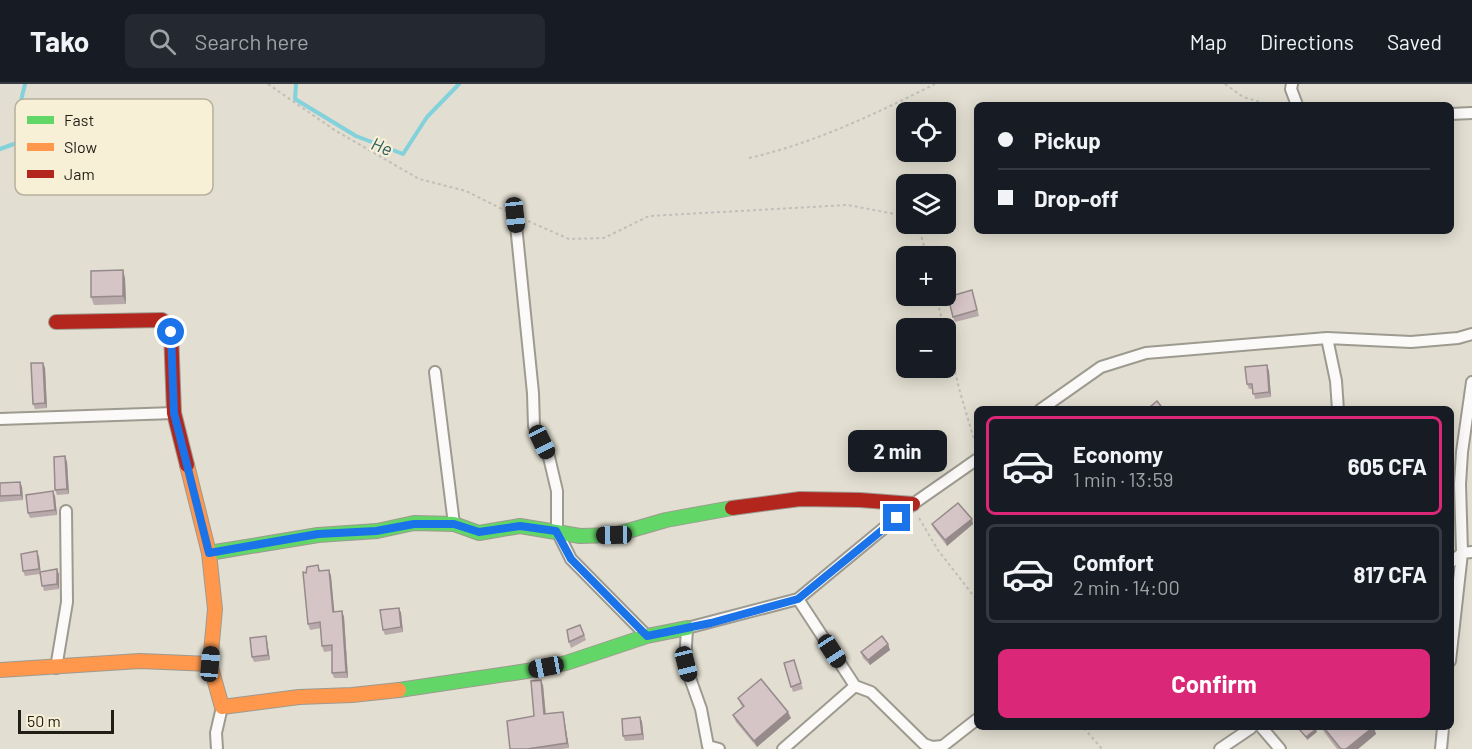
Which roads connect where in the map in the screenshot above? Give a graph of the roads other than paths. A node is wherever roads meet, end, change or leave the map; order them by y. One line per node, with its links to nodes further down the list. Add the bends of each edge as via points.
1 (1292, 84): 2 (street)
2 (1296, 102)
3 (1472, 112): 4 (street)
4 (1454, 114)
5 (515, 215): 19 (street, via 534,426 549,457 557,491)
6 (56, 322): 13 (street, via 162,320 168,324)
7 (1472, 334): 8 (street, via 1411,342)
8 (1327, 338): 11 (street, via 1146,353 1101,367); 12 (street)
9 (435, 372): 18 (street)
10 (1472, 382): 21 (street, via 1460,484)
11 (1046, 406)
12 (1338, 406)
13 (174, 413): 14 (street); 20 (street)
14 (0, 419)
15 (974, 461): 16 (street)
16 (913, 504): 19 (street, via 800,499 696,514 614,535 580,536); 23 (street)
17 (66, 511): 28 (street, via 67,602)
18 (454, 524): 19 (street, via 479,532 520,526); 20 (street, via 318,534)
19 (556, 531): 25 (street, via 571,559)
20 (209, 553): 27 (street, via 214,609)
21 (1467, 553): 22 (street); 26 (street)
22 (1454, 561)
23 (798, 599): 24 (street); 30 (street)
24 (687, 628): 25 (street); 36 (street, via 686,664)
25 (647, 636): 31 (street, via 566,663 527,671 399,690 299,697)
26 (1454, 636)
27 (210, 664): 28 (street, via 140,661); 31 (street)
28 (56, 668): 29 (street)
29 (0, 670)
30 (855, 686): 37 (street, via 871,692 924,744); 39 (street)
31 (222, 708): 38 (street)
32 (974, 722): 37 (street)
33 (1248, 730): 40 (street)
34 (1264, 730): 41 (street)
35 (1443, 730): 42 (street)
36 (710, 748)
37 (941, 748)
38 (217, 749)
39 (783, 749)
40 (1220, 749)
41 (1280, 749)
42 (1441, 749)

